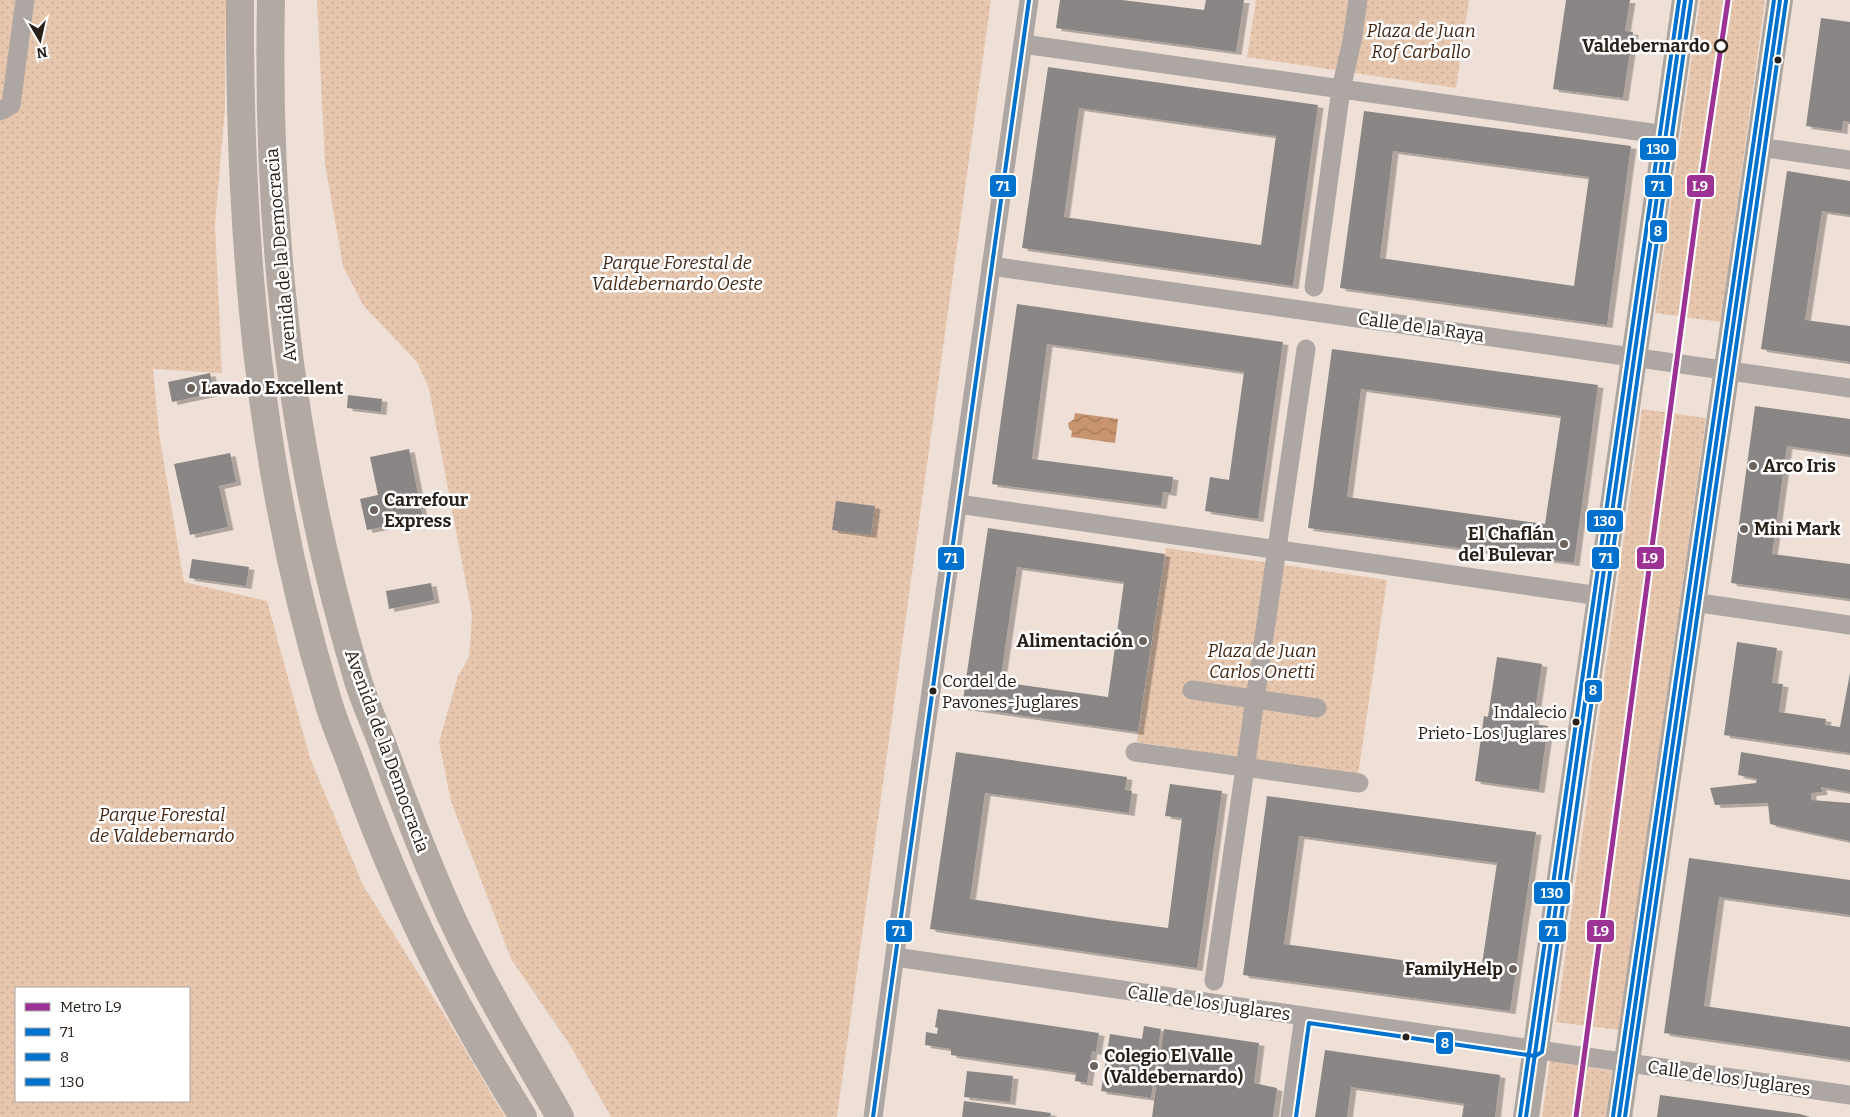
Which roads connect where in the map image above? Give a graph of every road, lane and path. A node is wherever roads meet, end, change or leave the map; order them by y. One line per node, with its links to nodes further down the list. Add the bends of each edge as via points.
1 (25, 0): 10 (street, via 11,105)
2 (240, 0): 37 (main road, Avenida de la Democracia, via 240,108 257,360 290,556 327,698 373,825 427,945 471,1031)
3 (271, 0): 38 (main road, Avenida de la Democracia, via 269,70 273,193 288,354 323,551 357,677 441,896 496,1005)
4 (1029, 0): 8 (street)
5 (1358, 0): 9 (street)
6 (1685, 0): 11 (street)
7 (1780, 0): 12 (street)
8 (1023, 44): 9 (street); 14 (street)
9 (1341, 89): 11 (street); 15 (street)
10 (5, 112)
11 (1666, 135): 17 (street)
12 (1759, 147): 13 (street); 18 (street)
13 (1850, 160)
14 (991, 266): 17 (street, Calle de la Raya); 20 (street)
15 (1314, 287)
16 (1306, 349): 21 (street)
17 (1634, 357): 18 (street, Calle de la Raya); 22 (street)
18 (1726, 370): 19 (street, Calle de la Raya); 23 (street)
19 (1850, 388)
20 (958, 504): 21 (street); 31 (street)
21 (1278, 550): 22 (street); 26 (street)
22 (1600, 596): 34 (street)
23 (1693, 602): 24 (street); 35 (street)
24 (1850, 625)
25 (1192, 690): 26 (street)
26 (1256, 699): 27 (street); 29 (street)
27 (1317, 708)
28 (1136, 752): 29 (street)
29 (1244, 767): 30 (street); 32 (street)
30 (1359, 783)
31 (895, 957): 33 (street, Calle de los Juglares); 39 (street)
32 (1214, 981)
33 (1304, 1016): 34 (street, Calle de los Juglares); 40 (street)
34 (1536, 1050): 35 (street, Calle de los Juglares); 41 (street)
35 (1627, 1062): 36 (street, Calle de los Juglares); 42 (street)
36 (1850, 1095)
37 (523, 1117)
38 (560, 1117)
39 (873, 1117)
40 (1290, 1117)
41 (1526, 1117)
42 (1618, 1117)

